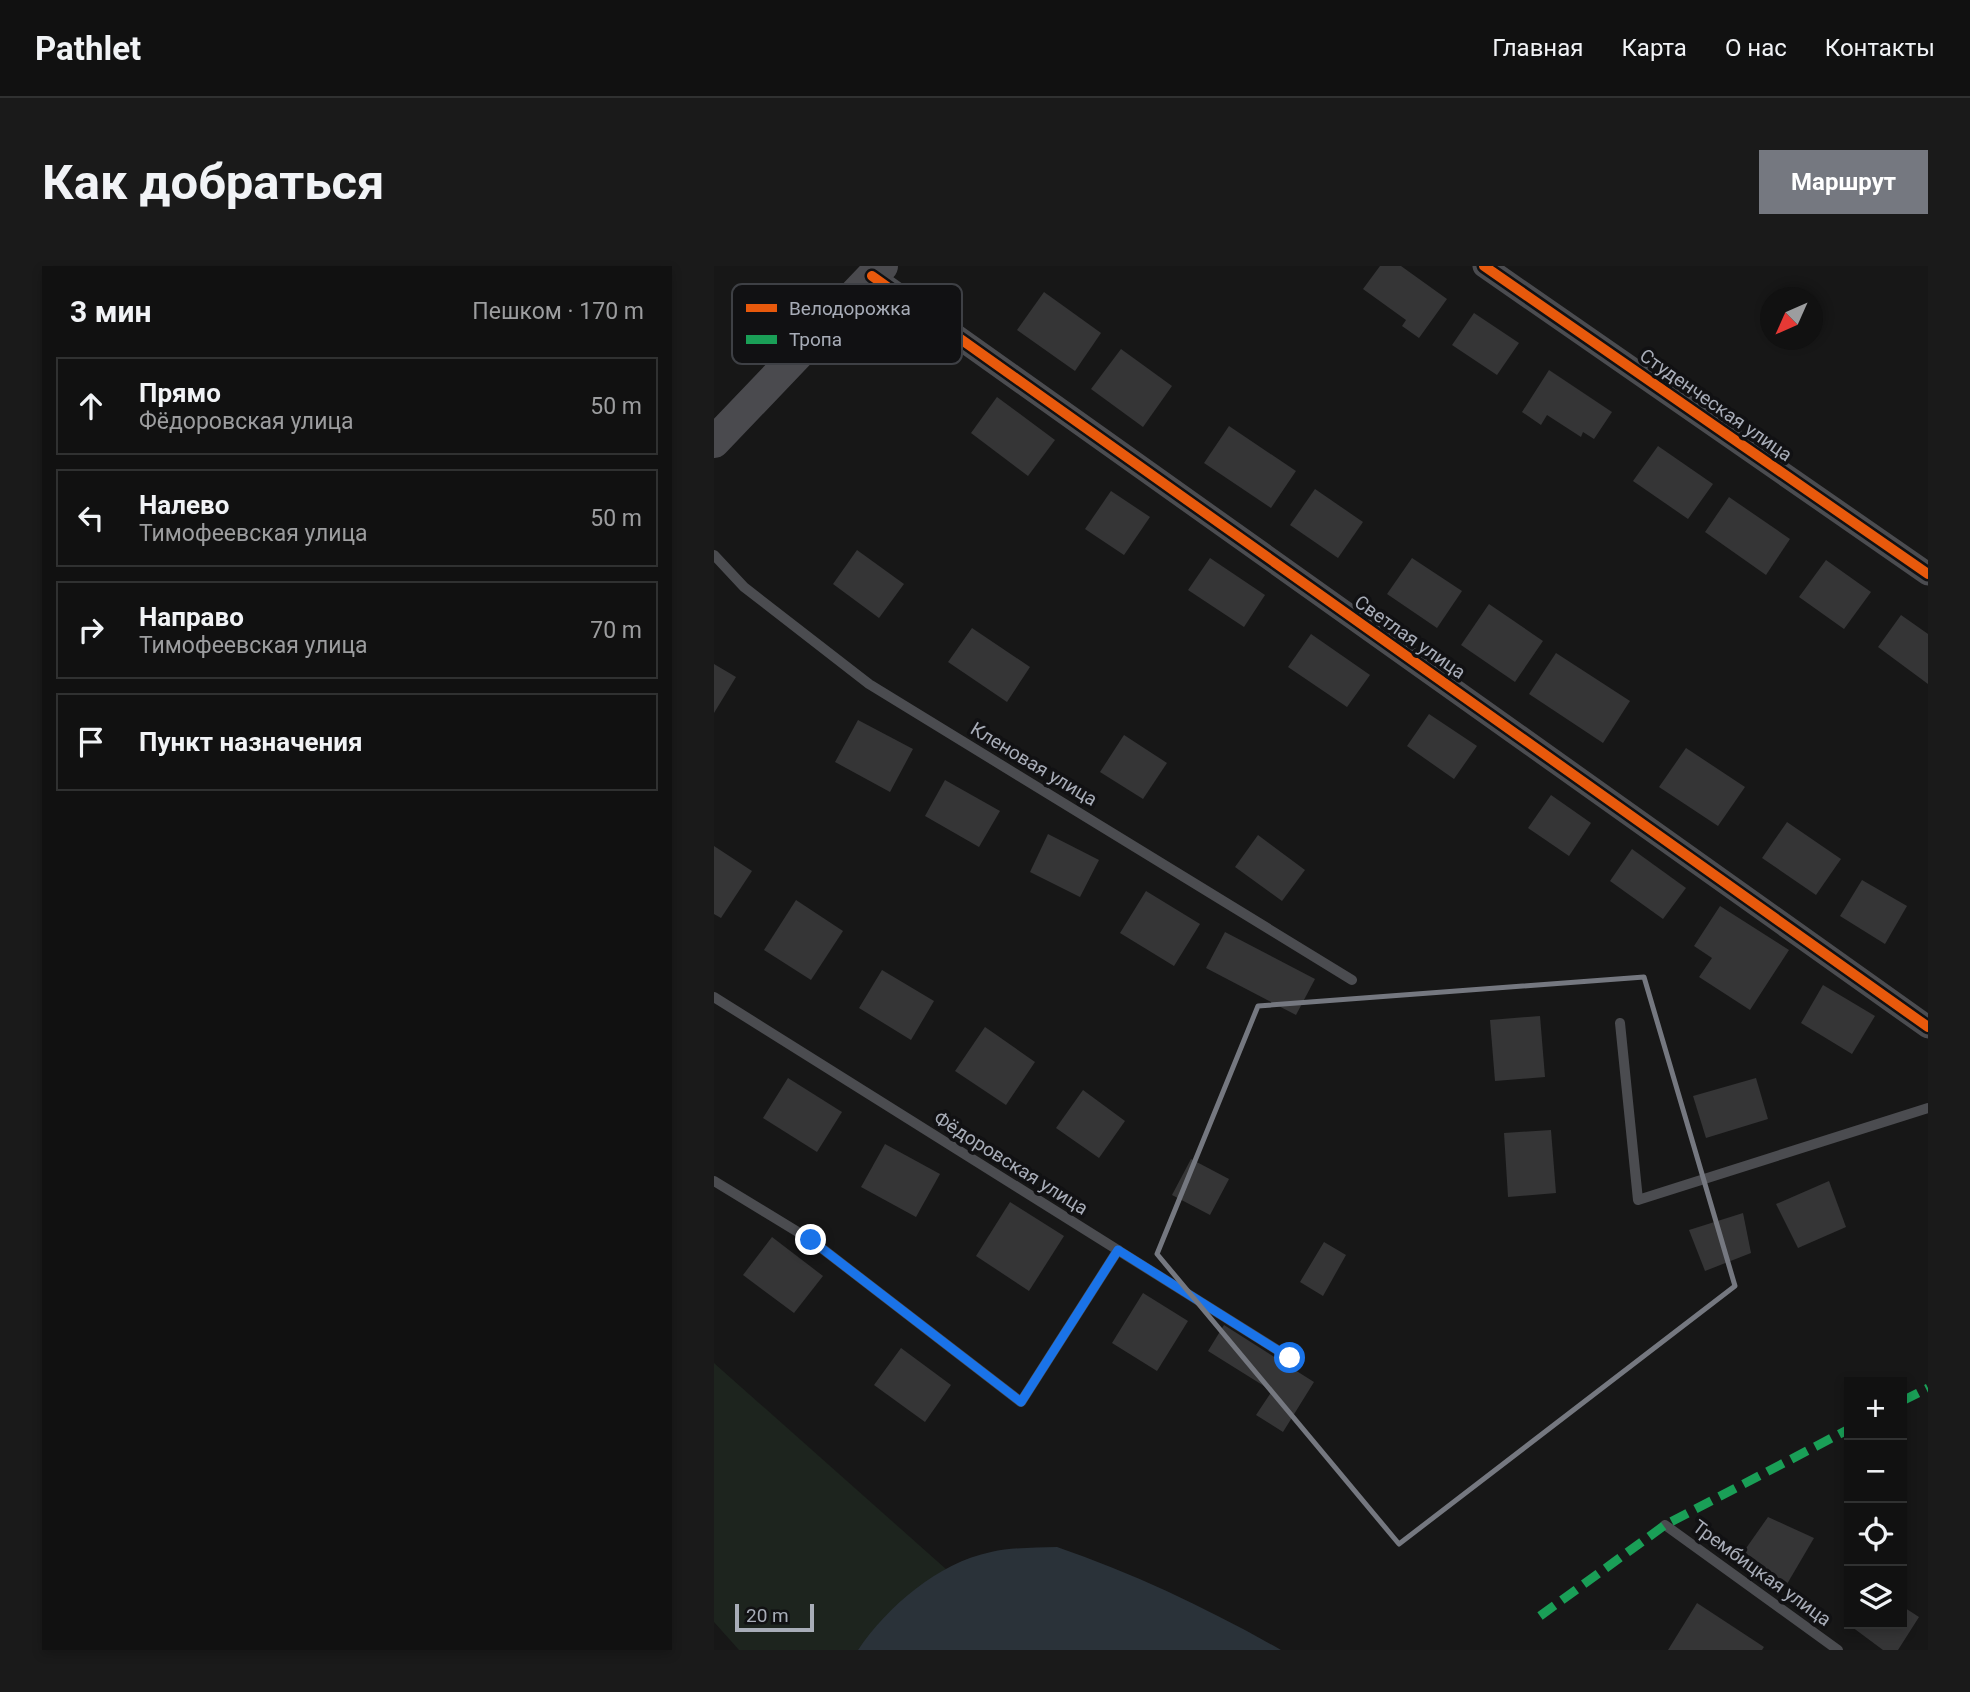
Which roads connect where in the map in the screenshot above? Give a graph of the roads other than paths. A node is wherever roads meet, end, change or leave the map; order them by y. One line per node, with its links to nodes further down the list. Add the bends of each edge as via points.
1 (1484, 266): 9 (street, Студенческая улица)
2 (877, 271): 3 (main road); 4 (street, Светлая улица)
3 (865, 284)
4 (895, 284)
5 (962, 332): 13 (street, Светлая улица)
6 (788, 364): 7 (main road)
7 (714, 442)
8 (714, 555): 10 (lane, Кленовая улица, via 744,587 869,684)
9 (1928, 574)
10 (1352, 980)
11 (714, 997): 16 (lane, Фёдоровская улица)
12 (1620, 1023): 14 (lane, via 1638,1200)
13 (1928, 1027)
14 (1928, 1108)
15 (714, 1181): 16 (lane, via 811,1240 1021,1402)
16 (1118, 1250): 17 (lane, Фёдоровская улица)
17 (1290, 1358)
18 (1665, 1525): 19 (lane, Трембицкая улица)
19 (1838, 1650)

